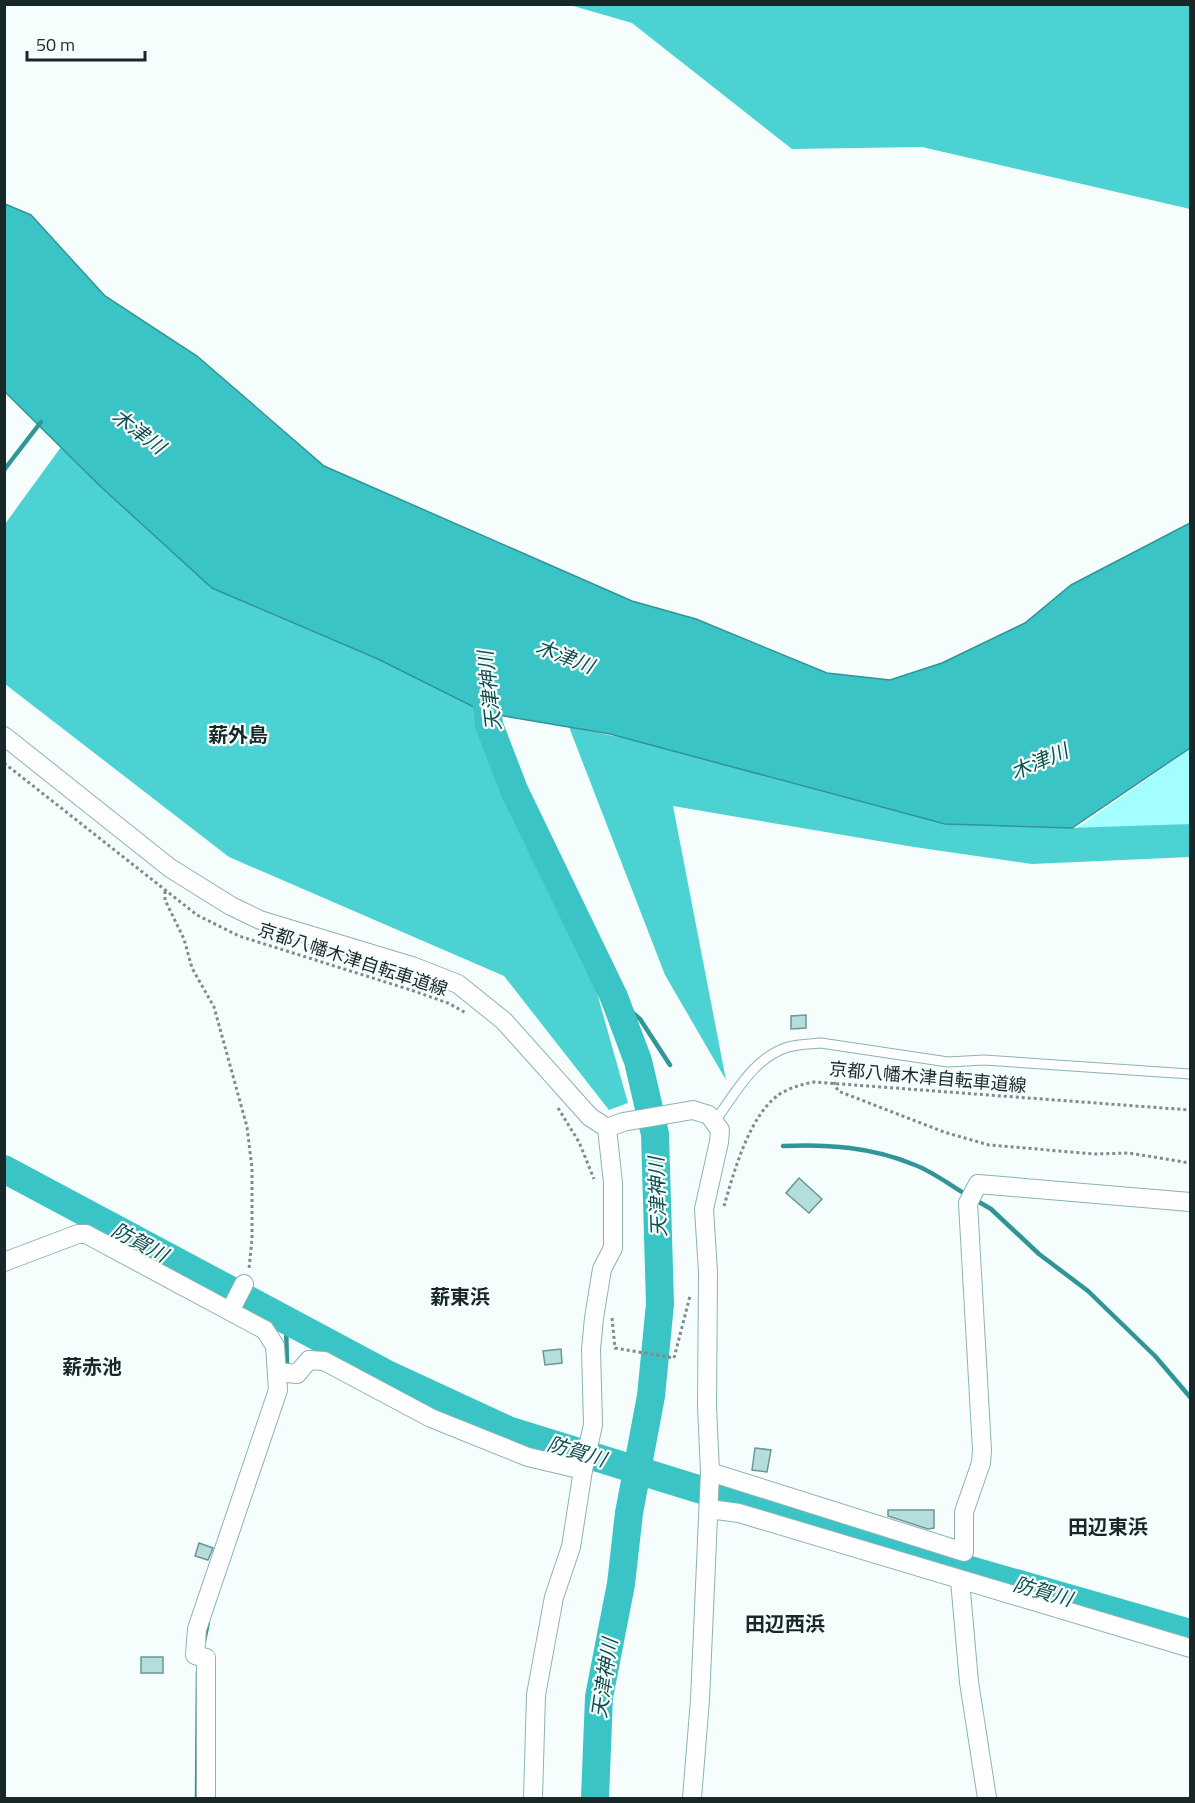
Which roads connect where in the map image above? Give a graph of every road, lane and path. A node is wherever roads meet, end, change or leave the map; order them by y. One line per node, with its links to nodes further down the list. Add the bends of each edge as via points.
1 (4, 735): 10 (street, via 171,868 222,901 261,920 458,984 490,1008 590,1117)
2 (4, 763): 3 (path, 京都八幡木津自転車道線)
3 (165, 891): 4 (path, 京都八幡木津自転車道線, via 197,915 239,936 448,1003); 16 (path, via 192,968 214,1007 247,1127 252,1168 252,1239 248,1279)
4 (474, 1018)
5 (1191, 1074): 9 (lane, via 984,1060 948,1062 821,1043 787,1047 745,1077)
6 (834, 1081): 8 (path, 京都八幡木津自転車道線); 11 (path, via 838,1091 944,1132 989,1144 1095,1154 1129,1153); 14 (path, 京都八幡木津自転車道線, via 789,1089 763,1113 738,1159)
7 (552, 1100): 12 (path, via 579,1142)
8 (1191, 1110)
9 (715, 1121): 10 (street, via 701,1111 661,1115); 22 (street, via 720,1130 719,1142 704,1209)
10 (607, 1128): 21 (street, via 613,1183 613,1248 602,1269 594,1318 593,1425)
11 (1191, 1163)
12 (596, 1187)
13 (1191, 1202): 22 (street, via 978,1184 968,1203 982,1450 964,1512 964,1552)
14 (722, 1210)
15 (4, 1262): 18 (street, via 86,1234)
16 (244, 1284): 18 (street)
17 (692, 1288): 19 (path, via 675,1357 619,1350 613,1346)
18 (231, 1307): 20 (street, via 265,1330 275,1346)
19 (612, 1316)
20 (278, 1372): 21 (street, via 297,1374 309,1360 324,1361 431,1418 528,1457); 26 (street, via 278,1390 197,1629 195,1655 206,1658)
21 (583, 1470): 27 (street, via 570,1547 554,1597 536,1695)
22 (710, 1472): 23 (street)
23 (709, 1509): 24 (street, via 739,1513); 28 (street)
24 (960, 1580): 25 (street); 29 (street, via 969,1682)
25 (1191, 1648)
26 (206, 1798)
27 (533, 1798)
28 (692, 1798)
29 (987, 1798)

